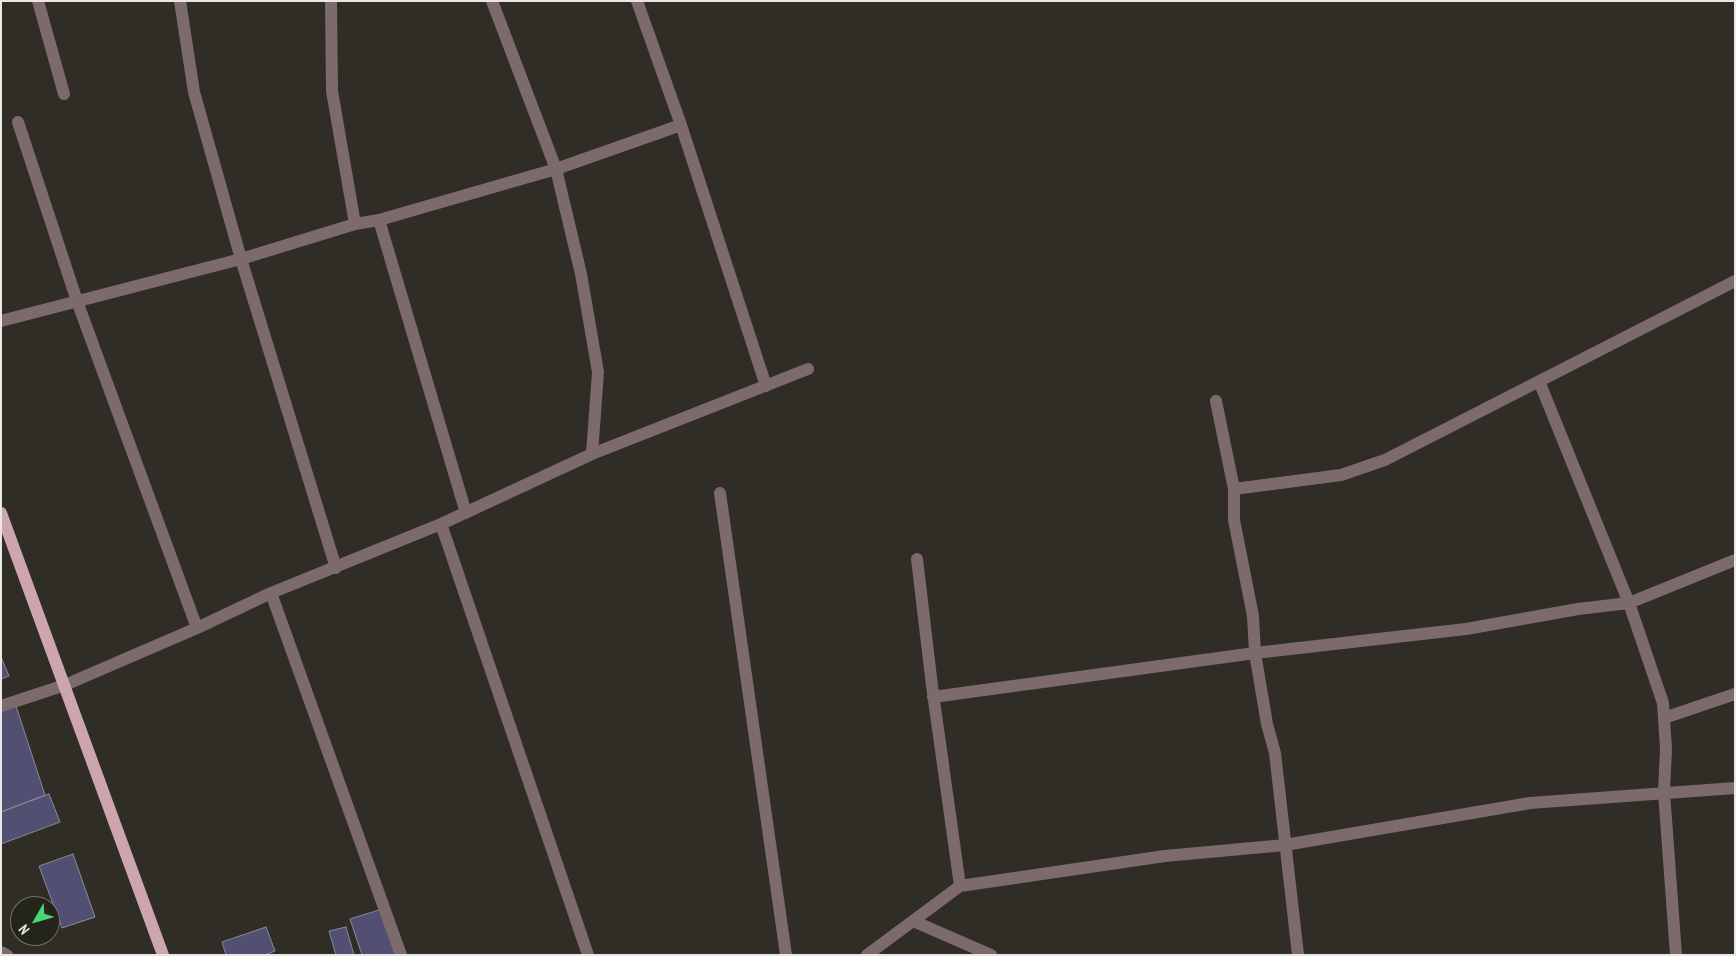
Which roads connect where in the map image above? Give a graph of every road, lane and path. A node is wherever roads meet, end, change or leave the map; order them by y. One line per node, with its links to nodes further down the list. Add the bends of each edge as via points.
1 (38, 1): 6 (street)
2 (180, 1): 12 (street, via 194,92)
3 (331, 1): 11 (street, via 332,91)
4 (492, 1): 9 (street)
5 (638, 1): 8 (street)
6 (64, 94)
7 (18, 122): 14 (street)
8 (681, 125): 9 (street); 18 (street)
9 (556, 169): 10 (street); 20 (street, via 598,372)
10 (379, 220): 11 (street); 24 (street)
11 (355, 224): 12 (street)
12 (241, 259): 14 (street); 28 (street)
13 (1735, 281): 17 (street)
14 (77, 301): 15 (street); 31 (street)
15 (1, 321)
16 (808, 369): 18 (street)
17 (1539, 381): 21 (street, via 1363,468 1342,474); 30 (street)
18 (766, 386): 20 (street)
19 (1216, 401): 21 (street)
20 (592, 454): 24 (street)
21 (1234, 489): 32 (street, via 1234,520 1253,616)
22 (720, 493): 48 (street)
23 (1, 513): 33 (main road)
24 (466, 513): 25 (street)
25 (441, 524): 28 (street); 47 (street)
26 (917, 559): 35 (street)
27 (1735, 560): 30 (street)
28 (336, 568): 29 (street)
29 (271, 593): 31 (street); 46 (street)
30 (1629, 603): 32 (street, via 1466,630); 37 (street, via 1663,703)
31 (197, 628): 33 (street)
32 (1255, 653): 35 (street); 40 (street, via 1267,724 1276,753)
33 (65, 685): 36 (street); 45 (main road)
34 (1735, 694): 37 (street)
35 (933, 697): 41 (street)
36 (1, 706)
37 (1664, 718): 39 (street)
38 (1735, 788): 39 (street)
39 (1664, 792): 40 (street, via 1530,803); 52 (street)
40 (1285, 846): 41 (street, via 1165,856); 51 (street)
41 (960, 886): 42 (street)
42 (913, 921): 49 (street); 50 (street)
43 (1, 952): 44 (street)
44 (7, 955)
45 (162, 955)
46 (401, 955)
47 (588, 955)
48 (786, 955)
49 (867, 955)
50 (991, 955)
51 (1298, 955)
52 (1676, 955)

